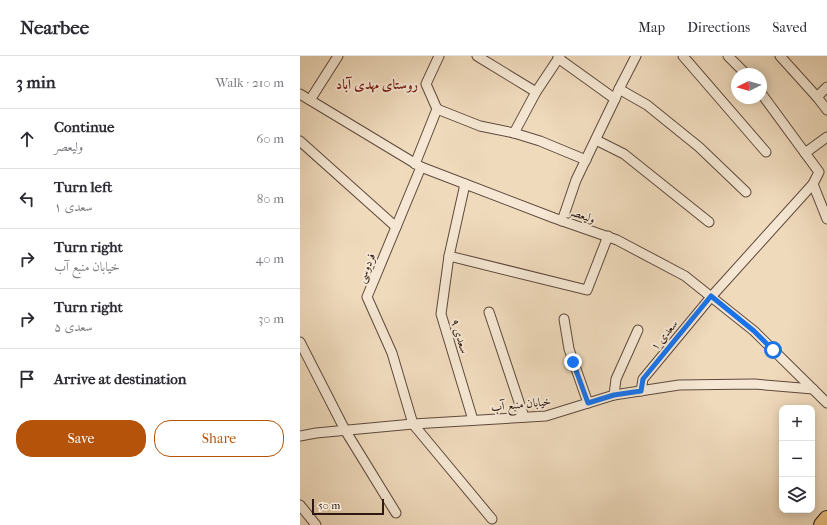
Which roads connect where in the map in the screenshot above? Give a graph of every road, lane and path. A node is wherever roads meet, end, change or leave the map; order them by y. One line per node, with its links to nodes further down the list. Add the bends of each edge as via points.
1 (338, 56): 16 (street)
2 (439, 56): 18 (street, via 426,84)
3 (477, 56): 12 (street)
4 (636, 56): 11 (street)
5 (683, 56): 24 (street)
6 (728, 56): 9 (street)
7 (780, 56): 14 (street)
8 (558, 57): 12 (street); 15 (street)
9 (740, 68)
10 (827, 87): 14 (street)
11 (619, 89): 15 (street); 30 (street, via 647,105 699,147)
12 (536, 92): 20 (street)
13 (300, 94): 16 (street, ولیعصر)
14 (818, 97): 19 (street)
15 (616, 99): 22 (street)
16 (310, 100): 27 (street, ولیعصر)
17 (767, 101): 25 (street)
18 (437, 109): 20 (street, via 480,126); 27 (street, فردوسی)
19 (827, 110)
20 (514, 133): 26 (street)
21 (827, 137): 25 (street)
22 (596, 140): 26 (street); 33 (street, via 624,154)
23 (300, 141): 34 (street)
24 (766, 152)
25 (805, 152): 29 (street, via 819,172)
26 (586, 160): 32 (street)
27 (418, 165): 28 (street, ولیعصر); 34 (street, فردوسی)
28 (465, 184): 32 (street, ولیعصر); 36 (street, سعدی ۹)
29 (813, 184): 31 (street); 37 (street, سعدی ۱)
30 (746, 192)
31 (827, 219)
32 (562, 221): 35 (street, ولیعصر)
33 (708, 222)
34 (396, 227): 49 (street, فردوسی, via 367,297 392,354)
35 (608, 236): 36 (street, via 586,290); 37 (street, ولیعصر, via 685,276)
36 (449, 256): 48 (street, سعدی ۹, via 441,314)
37 (711, 296): 42 (street, ولیعصر, via 754,331); 43 (street, سعدی ۱, via 643,379)
38 (489, 312): 47 (street)
39 (564, 319): 45 (street, via 569,349)
40 (638, 330): 44 (street, via 616,379)
41 (300, 342): 50 (street)
42 (813, 389): 43 (street, خیابان منبع آب, via 754,384 679,385); 46 (street, ولیعصر)
43 (641, 391): 44 (street, خیابان منبع آب)
44 (614, 395): 45 (street, خیابان منبع آب)
45 (588, 403): 47 (street, خیابان منبع آب, via 546,416)
46 (827, 403)
47 (524, 417): 48 (street, خیابان منبع آب)
48 (473, 420): 49 (street, خیابان منبع آب)
49 (413, 424): 50 (street, خیابان منبع آب); 54 (street)
50 (345, 430): 51 (street, خیابان منبع آب); 53 (street)
51 (300, 436)
52 (300, 505): 56 (street)
53 (396, 513)
54 (492, 519)
55 (827, 519): 57 (highway)
56 (316, 525)
57 (822, 525)

